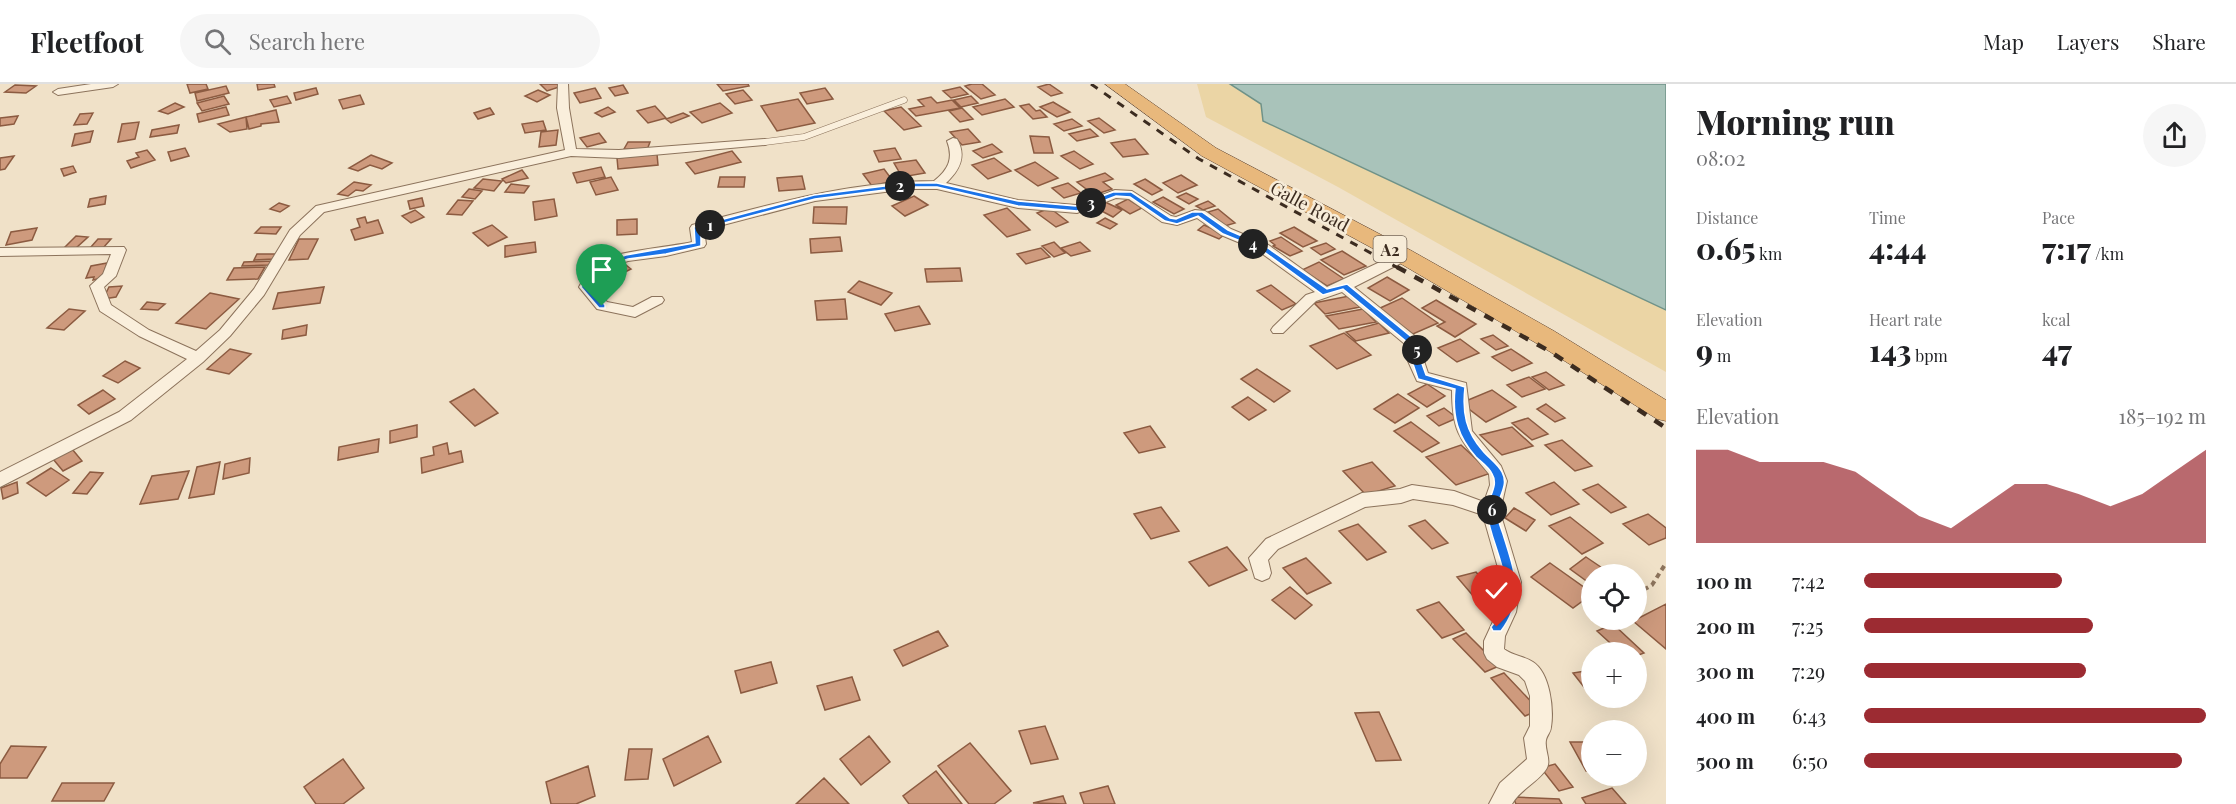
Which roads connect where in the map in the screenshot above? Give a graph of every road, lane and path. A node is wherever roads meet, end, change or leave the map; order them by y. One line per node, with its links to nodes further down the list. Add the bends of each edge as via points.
1 (113, 84): 4 (street)
2 (563, 84): 8 (street)
3 (1114, 84): 11 (highway, Galle Road / A2, via 1209,152)
4 (58, 92)
5 (904, 100): 7 (lane, via 804,137)
6 (953, 141): 9 (street, via 958,160 949,176)
7 (765, 142): 8 (street, via 619,154)
8 (571, 152): 16 (street, via 320,209 296,233 259,292)
9 (937, 185): 13 (street, via 1018,204 1077,209 1115,194 1131,195 1167,219 1177,221 1200,214 1226,232 1262,247); 14 (street, via 814,197 697,228 699,244 626,257 599,267 586,287 602,306 635,312)
10 (0, 252): 16 (street, via 120,250 109,276 97,286 105,308 144,333)
11 (1404, 256): 12 (street); 17 (highway, Galle Road / A2)
12 (1344, 286): 13 (street); 19 (street, via 1411,341 1418,352 1416,361 1422,377 1460,387 1462,429 1498,473 1500,486)
13 (1326, 293): 15 (street, via 1311,298)
14 (657, 300)
15 (1278, 330)
16 (198, 358): 18 (street, via 125,416)
17 (1666, 412)
18 (0, 480)
19 (1491, 511): 21 (street, via 1454,498 1412,492 1362,500 1272,544 1258,558); 23 (street, via 1512,590 1492,643 1494,653 1534,676 1540,696 1541,728 1535,738 1538,763 1507,787)
20 (1666, 563): 22 (path)
21 (1262, 573)
22 (1647, 588)
23 (1500, 804)

